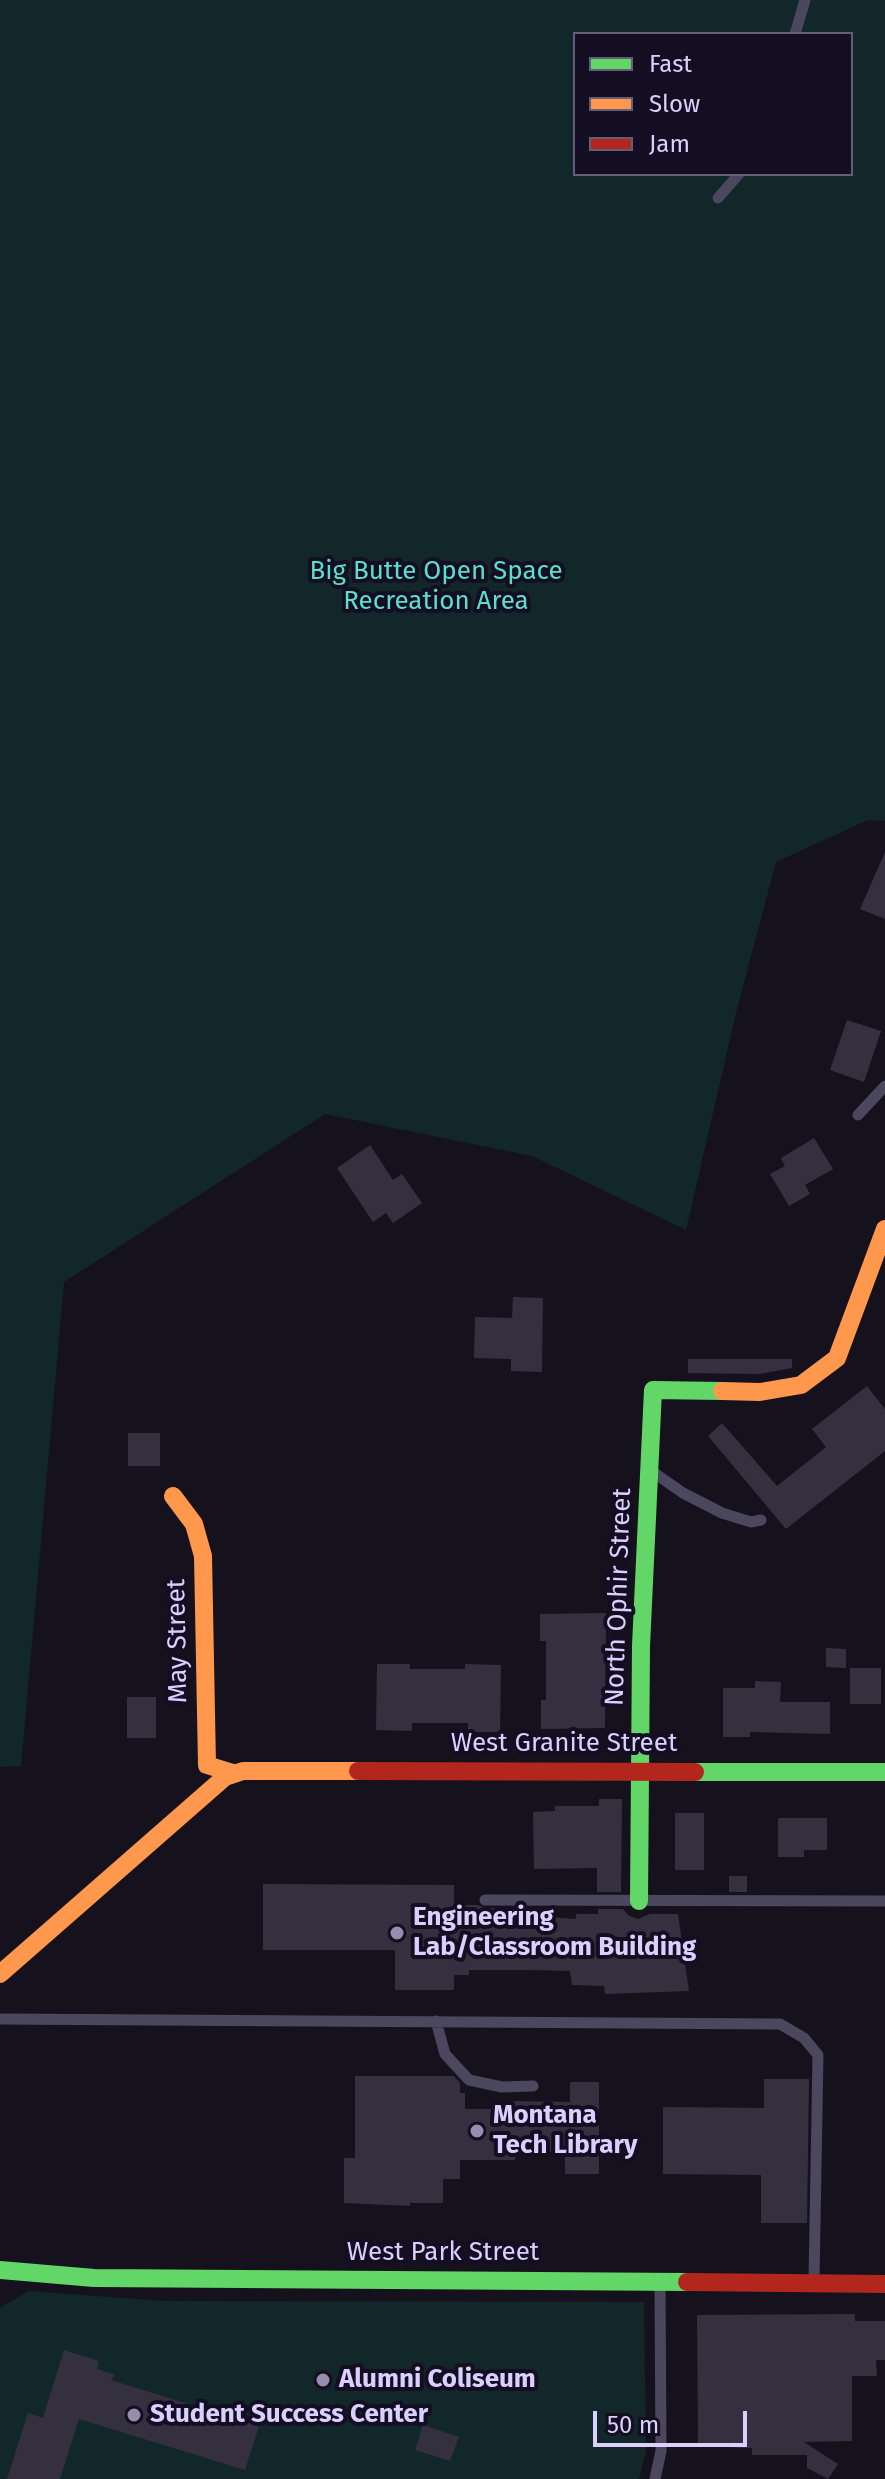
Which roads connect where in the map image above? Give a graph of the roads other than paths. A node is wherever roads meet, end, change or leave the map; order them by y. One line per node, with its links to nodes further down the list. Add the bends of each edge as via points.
1 (805, 0): 2 (lane)
2 (796, 32)
3 (737, 176): 4 (lane)
4 (718, 198)
5 (885, 1086): 6 (lane)
6 (858, 1115)
7 (885, 1229): 8 (street, North Ophir Street, via 837,1358 801,1385 760,1392 653,1390)
8 (649, 1469): 10 (lane, via 722,1513); 11 (street, North Ophir Street)
9 (173, 1496): 12 (street, May Street, via 194,1524 203,1556 207,1765)
10 (761, 1520)
11 (641, 1770): 12 (street, West Granite Street); 13 (street, West Granite Street); 15 (street, North Ophir Street)
12 (238, 1772): 17 (street, via 207,1791)
13 (885, 1772)
14 (485, 1900): 15 (lane)
15 (639, 1901): 16 (lane)
16 (885, 1901)
17 (0, 1974)
18 (0, 2019): 19 (lane)
19 (436, 2021): 20 (lane, via 445,2054 469,2080); 23 (lane, via 780,2024 804,2038 818,2055)
20 (533, 2086)
21 (10, 2274): 22 (street, West Park Street)
22 (660, 2282): 23 (street, West Park Street); 25 (lane, via 661,2451)
23 (814, 2283): 24 (street, West Park Street)
24 (885, 2284)
25 (655, 2479)

